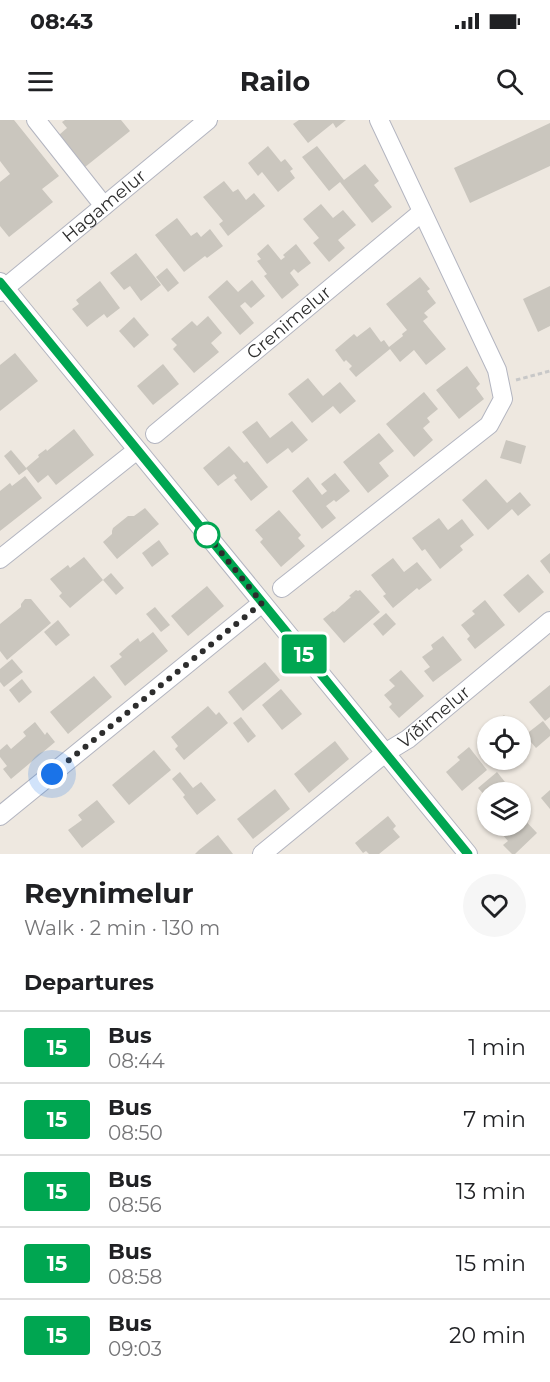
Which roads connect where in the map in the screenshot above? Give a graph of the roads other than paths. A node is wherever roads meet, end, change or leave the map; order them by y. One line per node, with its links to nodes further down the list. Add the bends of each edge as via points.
1 (36, 120): 4 (street)
2 (208, 120): 4 (street, Hagamelur)
3 (379, 120): 5 (street)
4 (104, 206): 6 (street, Hagamelur)
5 (422, 212): 7 (street, Grenimelur); 10 (street, via 496,369 503,399 489,425)
6 (2, 287): 8 (street)
7 (155, 434)
8 (137, 450): 9 (street); 11 (street)
9 (0, 559)
10 (282, 588)
11 (262, 603): 13 (street); 14 (street)
12 (550, 621): 13 (street, Víðimelur, via 408,739)
13 (385, 753): 15 (street, Víðimelur); 16 (street)
14 (0, 816)
15 (262, 854)
16 (468, 854)

